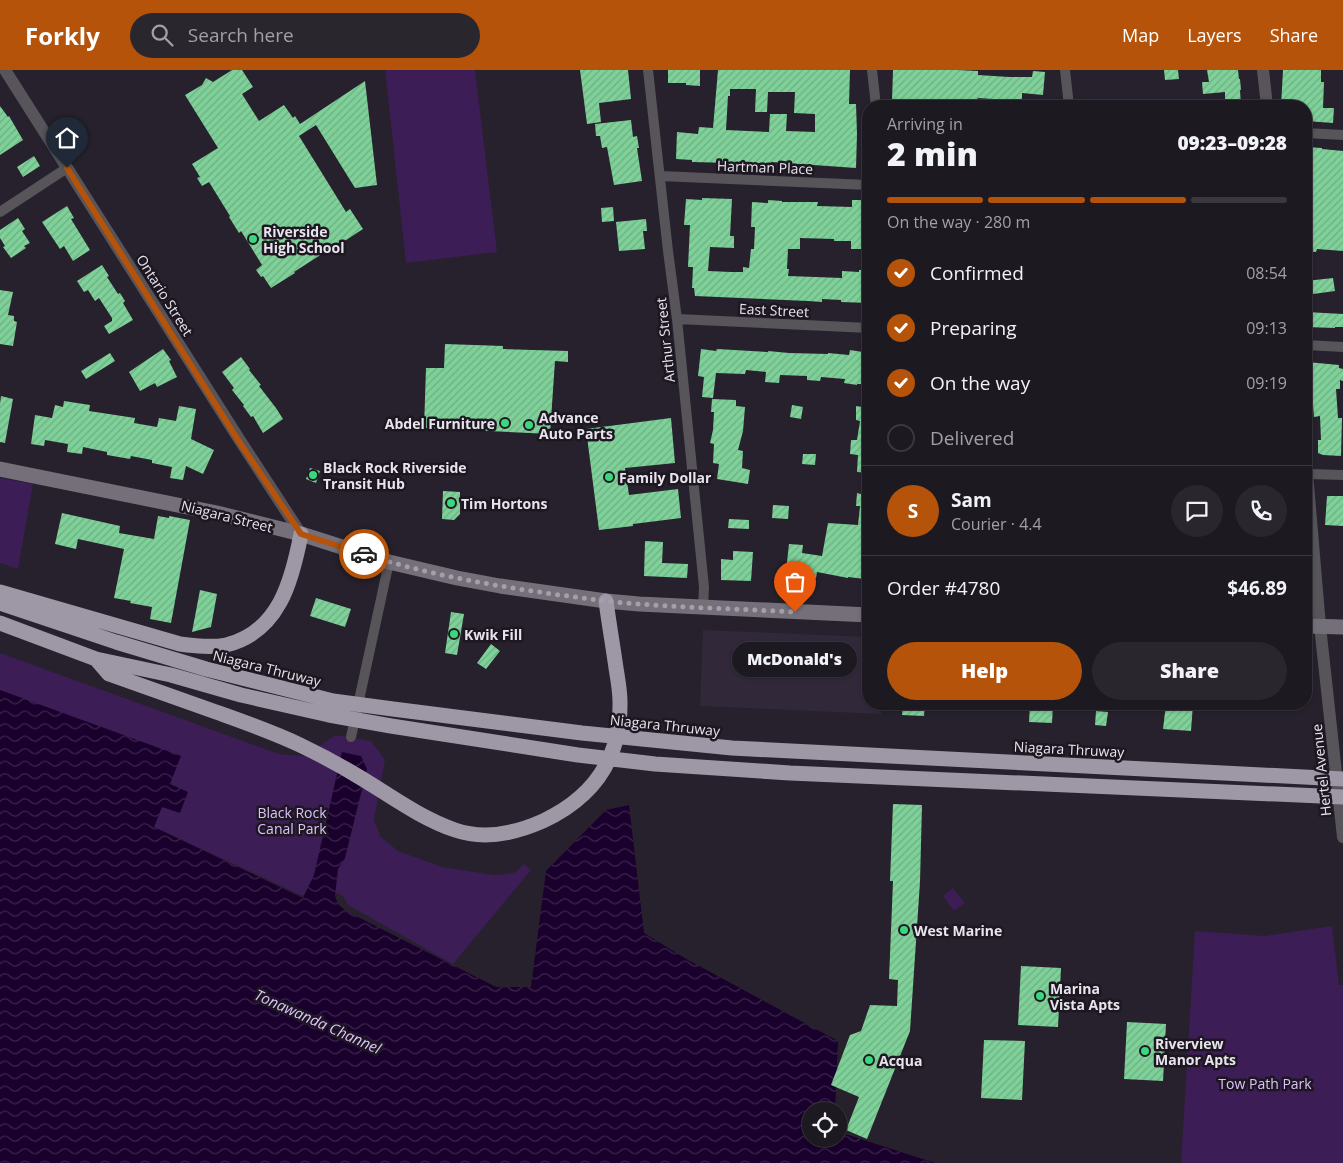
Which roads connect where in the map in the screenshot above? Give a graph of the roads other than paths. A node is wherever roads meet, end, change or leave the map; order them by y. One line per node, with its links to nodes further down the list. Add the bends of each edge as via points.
1 (6, 70): 11 (street, Ontario Street)
2 (648, 70): 12 (street, Arthur Street)
3 (872, 70): 6 (street)
4 (1065, 70): 7 (street)
5 (1263, 70): 8 (street)
6 (875, 100)
7 (1068, 100)
8 (1266, 100)
9 (1312, 133): 10 (street)
10 (1343, 134)
11 (67, 168): 14 (street); 22 (street, Ontario Street)
12 (660, 176): 13 (street, Hartman Place); 15 (street, Arthur Street)
13 (862, 185)
14 (0, 212)
15 (677, 318): 16 (street, East Street); 28 (street, Arthur Street, via 704,587)
16 (862, 328)
17 (1312, 345): 18 (street)
18 (1343, 347)
19 (0, 469): 22 (main road, Niagara Street, via 190,506)
20 (1312, 469): 21 (street)
21 (1343, 475)
22 (301, 534): 23 (main road, Niagara Street); 24 (highway, via 288,588 276,610 248,636 225,645 180,644)
23 (389, 562): 26 (main road, Niagara Street, via 496,586); 35 (street)
24 (0, 592)
25 (1312, 600): 31 (street, Hertel Avenue)
26 (606, 601): 28 (main road, Niagara Street); 33 (highway, via 619,685 620,719 606,765 584,795 567,807 535,824 493,835 457,831 424,817 345,768 298,744 109,674)
27 (0, 602): 34 (highway, Niagara Thruway, via 116,642)
28 (703, 608): 29 (main road, Niagara Street)
29 (862, 615)
30 (0, 624): 33 (highway, Niagara Thruway)
31 (1313, 626): 32 (main road); 38 (street, Hertel Avenue)
32 (1343, 627)
33 (96, 659): 34 (highway, Niagara Thruway, via 171,675 241,695)
34 (331, 708): 36 (highway, Niagara Thruway, via 392,709 582,734 732,748); 37 (highway, Niagara Thruway, via 391,726 655,764 800,774)
35 (351, 737)
36 (1343, 779)
37 (1343, 797)
38 (1343, 837)

